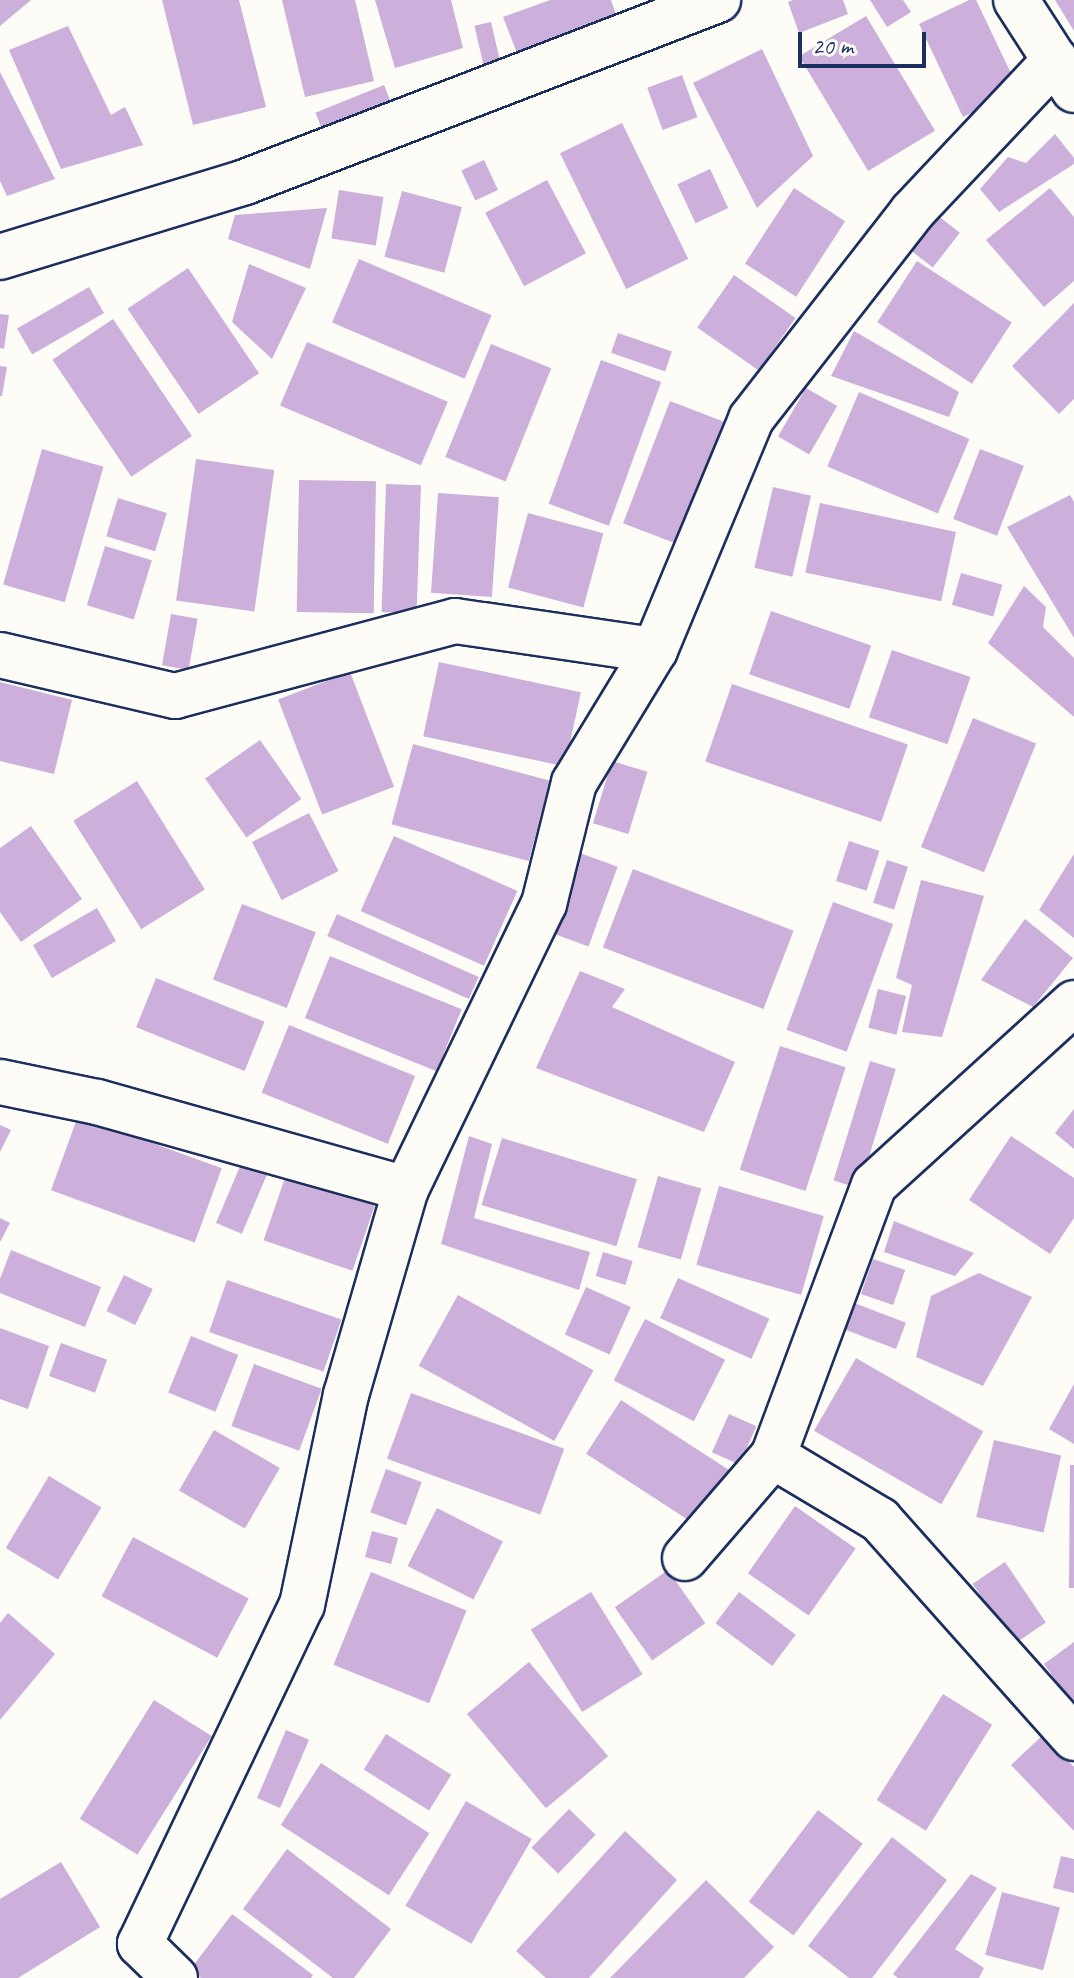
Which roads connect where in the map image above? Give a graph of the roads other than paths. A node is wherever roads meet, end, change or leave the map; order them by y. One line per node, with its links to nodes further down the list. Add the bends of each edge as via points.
1 (718, 0): 4 (street, via 245,182)
2 (1016, 0): 3 (street)
3 (1064, 75): 5 (street, via 912,212 751,419)
4 (0, 257)
5 (655, 650): 6 (street, via 455,621 175,696); 9 (street, via 574,783 544,904)
6 (0, 655)
7 (1074, 1003): 10 (street, via 874,1185)
8 (0, 1082): 9 (street, via 97,1102)
9 (406, 1189): 13 (street, via 346,1395 302,1605 140,1944)
10 (773, 1456): 11 (street); 12 (street, via 880,1520)
11 (685, 1558)
12 (1074, 1738)
13 (175, 1978)

